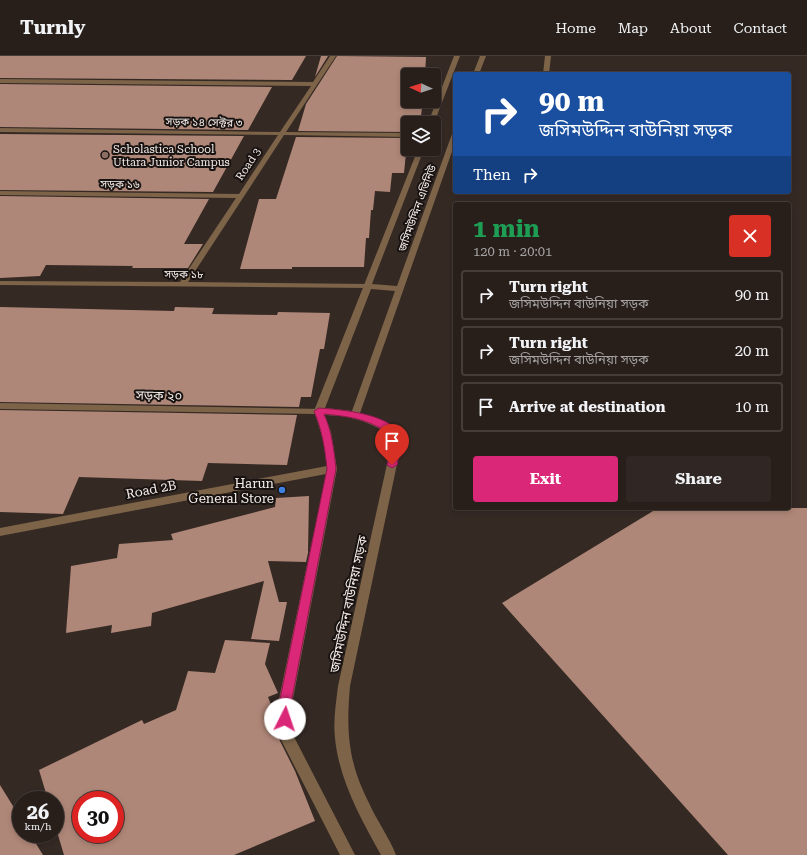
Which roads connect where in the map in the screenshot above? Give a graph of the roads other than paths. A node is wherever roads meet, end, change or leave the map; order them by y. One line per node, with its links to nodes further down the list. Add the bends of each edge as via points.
1 (333, 56): 8 (street, Road 3)
2 (457, 56): 9 (street)
3 (483, 56): 5 (street)
4 (548, 56): 6 (street)
5 (477, 72)
6 (546, 72)
7 (0, 81): 8 (street)
8 (314, 84): 11 (street, Road 3)
9 (434, 116)
10 (0, 130): 11 (street, সড়ক ১৪ সেক্টর ৩)
11 (280, 133): 12 (street, সড়ক ১৪ সেক্টর ৩); 16 (street, Road 3)
12 (401, 135)
13 (453, 140): 20 (street, জসিমউদ্দিন এভিনিউ)
14 (418, 156): 19 (street, জসিমউদ্দিন এভিনিউ)
15 (0, 193): 16 (street, সড়ক ১৬)
16 (239, 196): 18 (street, Road 3)
17 (0, 283): 18 (street, সড়ক ১৮)
18 (182, 284): 19 (street, সড়ক ১৮)
19 (367, 286): 20 (street); 22 (street, জসিমউদ্দিন এভিনিউ)
20 (400, 289): 23 (street, জসিমউদ্দিন এভিনিউ)
21 (0, 406): 22 (street, সড়ক ২০)
22 (319, 411): 23 (street, জসিমউদ্দিন বাউনিয়া সড়ক); 24 (street, via 325,426)
23 (355, 414): 27 (street, জসিমউদ্দিন বাউনিয়া সড়ক, via 382,424 398,436 344,686 341,721 346,760 362,806)
24 (332, 469): 25 (street, Road 2B); 26 (street, via 285,704 285,734)
25 (0, 532)
26 (348, 855)
27 (389, 855)

